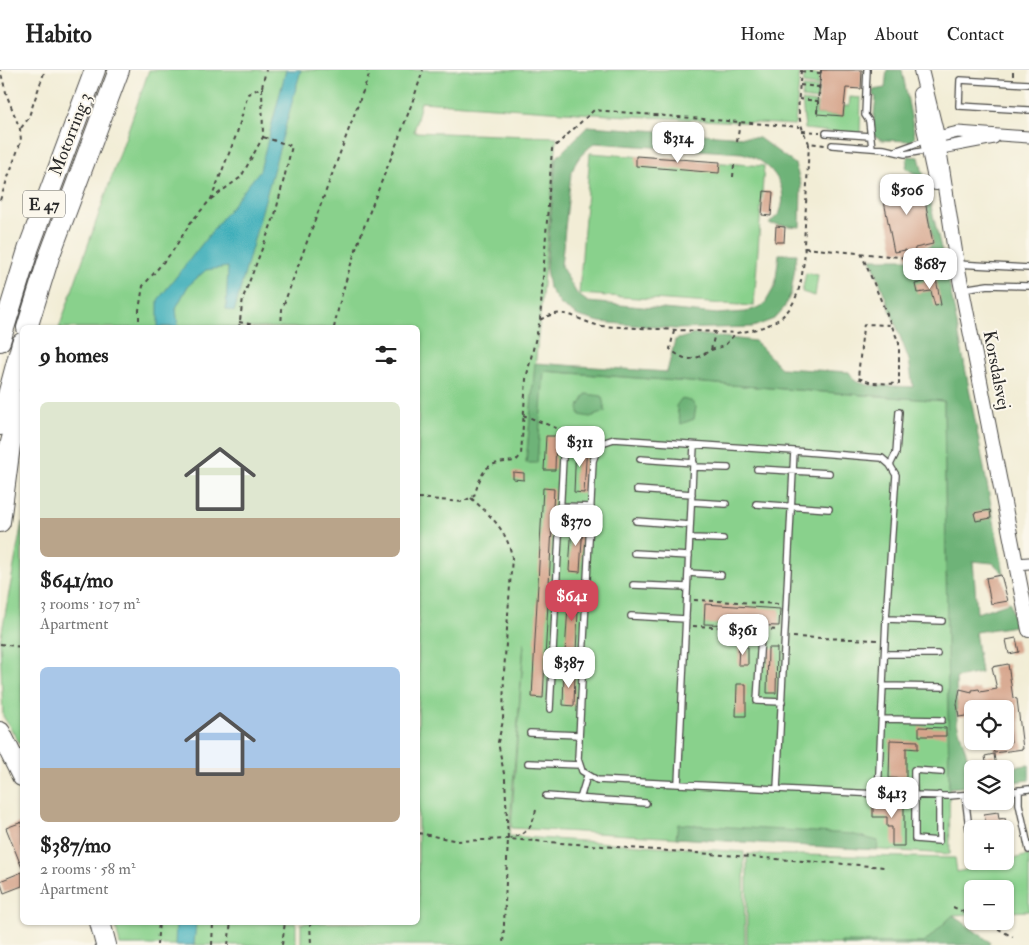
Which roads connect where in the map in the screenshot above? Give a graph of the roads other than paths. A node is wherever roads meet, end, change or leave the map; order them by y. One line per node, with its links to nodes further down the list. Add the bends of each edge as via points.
1 (95, 70): 21 (highway, Motorring 3 / E 47, via 29,247)
2 (119, 70): 12 (highway, Motorring 3 / E 47)
3 (867, 70): 8 (lane, via 865,115)
4 (920, 70): 10 (street, Korsdalsvej, via 922,114)
5 (1029, 84): 6 (lane, via 960,80 959,106)
6 (1029, 110)
7 (826, 133): 8 (lane)
8 (870, 136): 13 (lane)
9 (1029, 137): 10 (street, via 1010,135)
10 (933, 144): 14 (lane); 14 (lane, via 905,154); 15 (street, Korsdalsvej)
11 (832, 145): 13 (lane)
12 (91, 146): 19 (highway, Motorring 3 / E 47, via 49,257); 20 (highway, via 82,201)
13 (872, 148): 14 (lane)
14 (895, 151)
15 (956, 261): 16 (lane); 18 (street, Korsdalsvej)
16 (1029, 268)
17 (1029, 286): 18 (lane)
18 (962, 289): 52 (street, Korsdalsvej)
19 (28, 325)
20 (43, 325)
21 (0, 341)
22 (20, 350): 25 (highway)
23 (20, 408): 45 (highway, via 10,446)
24 (899, 412): 31 (lane, via 896,453)
25 (0, 425)
26 (564, 439): 41 (lane)
27 (694, 445): 28 (lane); 30 (lane); 43 (lane, via 614,439 600,444 593,460)
28 (794, 451): 31 (lane, via 866,455 882,458); 34 (lane)
29 (640, 459): 30 (lane)
30 (693, 465): 32 (lane); 37 (lane)
31 (890, 465): 60 (lane, via 896,475)
32 (728, 468)
33 (757, 469): 34 (lane)
34 (793, 470): 35 (lane); 42 (lane)
35 (829, 473)
36 (637, 490): 37 (lane)
37 (692, 494): 38 (lane)
38 (692, 502): 39 (lane); 47 (lane)
39 (726, 504)
40 (756, 504): 42 (lane)
41 (560, 506): 43 (lane); 56 (lane)
42 (791, 506): 44 (lane); 72 (lane)
43 (591, 507): 57 (lane)
44 (829, 509)
45 (0, 522)
46 (636, 522): 47 (lane)
47 (690, 525): 48 (lane)
48 (690, 538): 49 (lane); 51 (lane)
49 (722, 539)
50 (634, 553): 51 (lane)
51 (689, 556): 53 (lane)
52 (1022, 563): 63 (street, Korsdalsvej)
53 (688, 574): 54 (lane); 58 (lane)
54 (721, 575)
55 (633, 584): 58 (lane)
56 (556, 586): 57 (lane); 67 (lane)
57 (587, 586): 68 (lane)
58 (687, 587): 62 (lane)
59 (631, 616): 62 (lane)
60 (886, 619): 61 (lane); 65 (lane)
61 (942, 621)
62 (686, 622): 85 (lane)
63 (1029, 630)
64 (761, 636): 71 (lane)
65 (884, 654): 66 (lane); 69 (lane)
66 (937, 654)
67 (552, 665): 68 (lane); 73 (lane)
68 (583, 665): 79 (lane)
69 (883, 686): 70 (lane); 75 (lane)
70 (942, 687)
71 (758, 701): 72 (lane); 74 (lane)
72 (782, 702): 86 (lane)
73 (550, 709)
74 (757, 709)
75 (882, 719): 76 (lane); 90 (lane)
76 (942, 720)
77 (0, 732): 82 (highway)
78 (530, 733): 79 (lane)
79 (579, 735): 81 (lane)
80 (528, 763): 81 (lane)
81 (580, 765): 84 (lane)
82 (20, 772)
83 (940, 772): 91 (lane, via 914,770)
84 (587, 776): 85 (lane, via 597,780); 95 (lane)
85 (678, 784): 86 (lane)
86 (777, 789): 90 (lane)
87 (1029, 789): 88 (lane)
88 (1019, 790): 89 (lane); 97 (lane)
89 (1014, 791)
90 (878, 794): 91 (lane)
91 (915, 795): 92 (lane); 92 (lane, via 915,838 939,841)
92 (939, 795): 93 (lane)
93 (964, 795)
94 (546, 796): 95 (lane)
95 (580, 799): 96 (lane)
96 (646, 803)
97 (1029, 850)
98 (101, 925): 99 (highway)
99 (106, 945)

